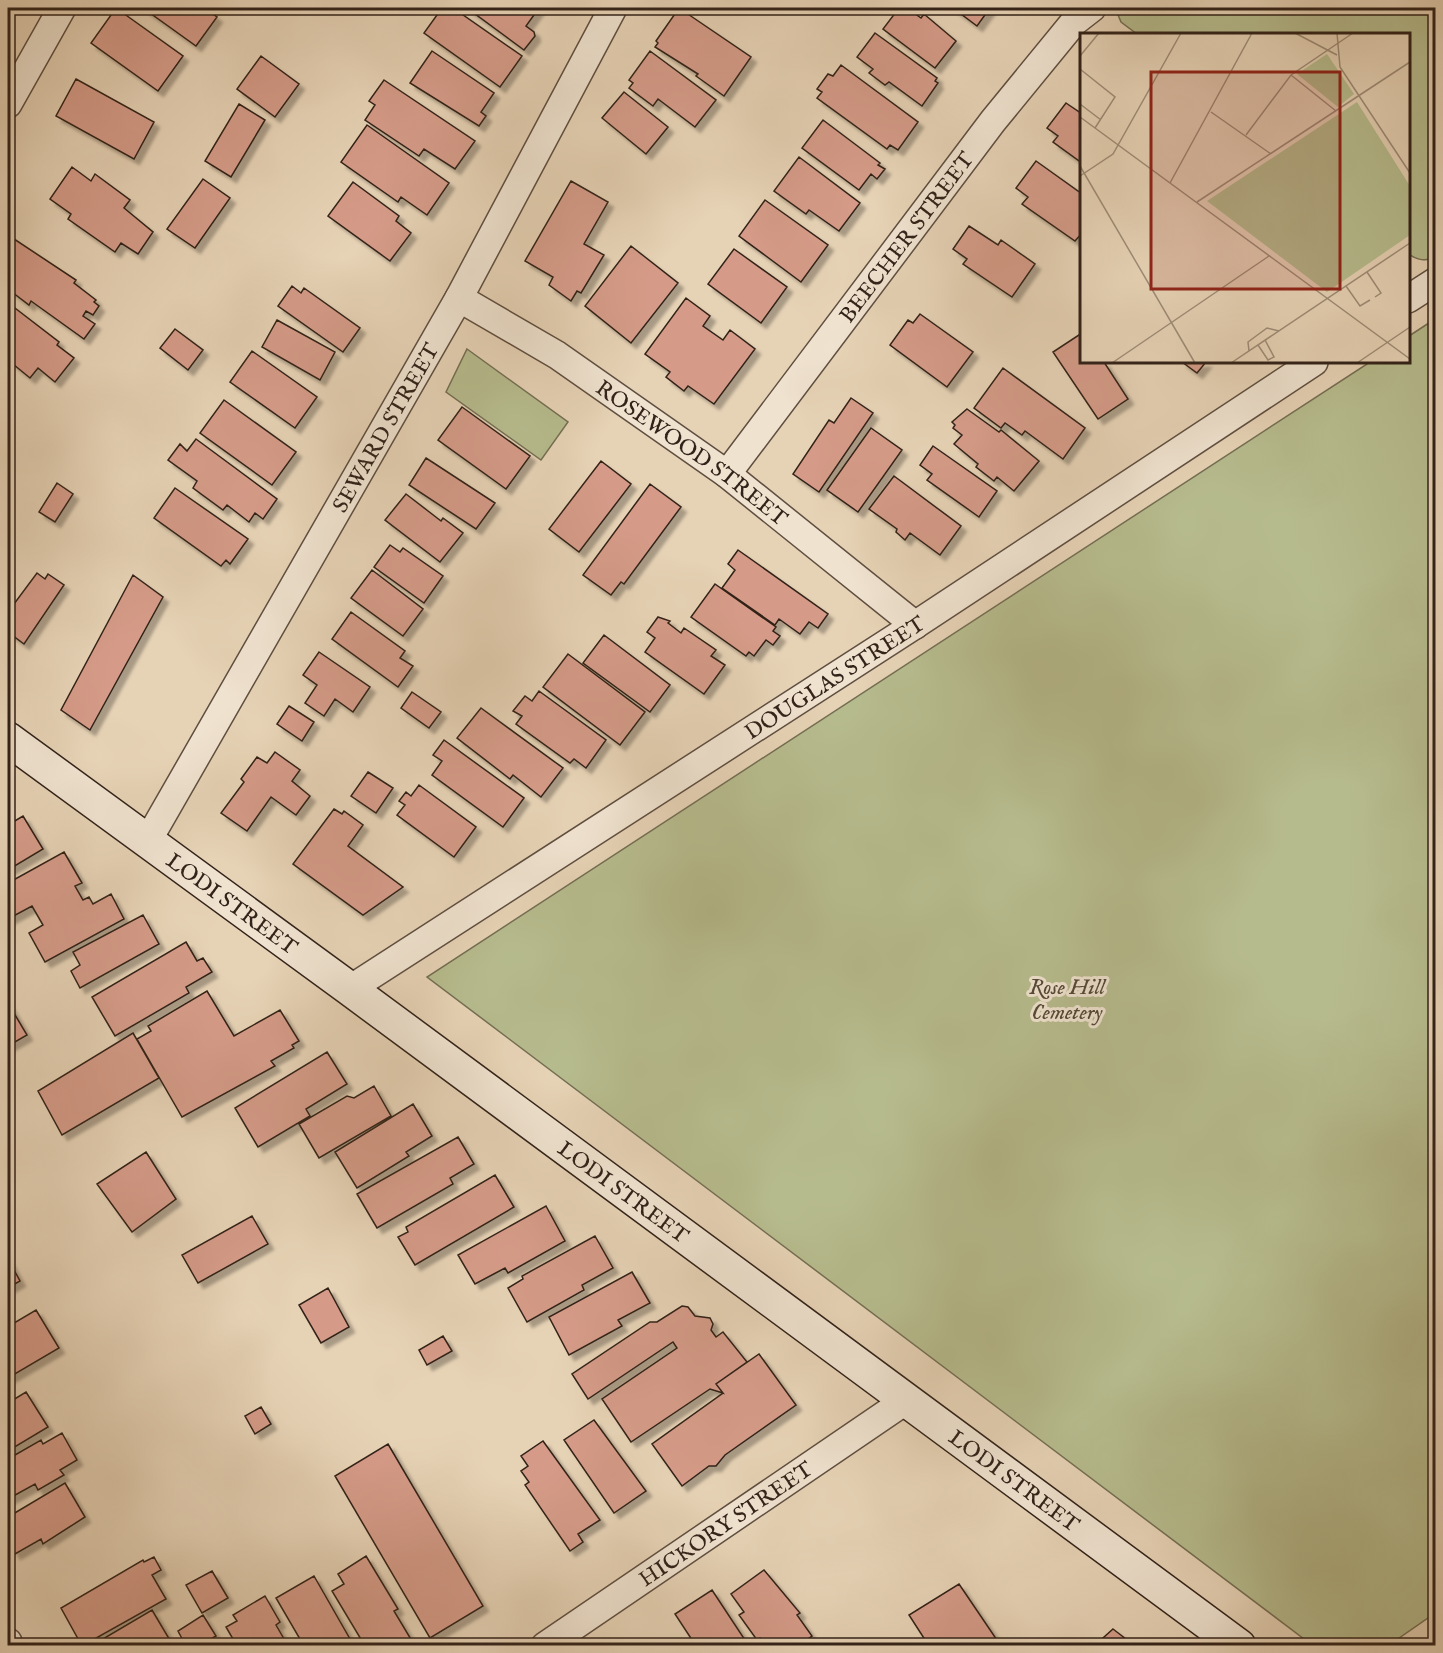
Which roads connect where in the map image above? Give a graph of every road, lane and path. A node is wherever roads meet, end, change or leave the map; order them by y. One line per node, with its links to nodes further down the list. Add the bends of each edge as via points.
1 (62, 8): 4 (street)
2 (613, 8): 7 (street, SEWARD STREET)
3 (1086, 21): 9 (street, BEECHER STREET, via 993,121)
4 (8, 104)
5 (1436, 281): 6 (street)
6 (1410, 296)
7 (459, 298): 9 (street, ROSEWOOD STREET, via 557,355); 12 (street, SEWARD STREET)
8 (1312, 363): 10 (street, DOUGLAS STREET)
9 (727, 474): 10 (street, ROSEWOOD STREET)
10 (915, 625): 13 (street, DOUGLAS STREET)
11 (8, 740): 12 (street, LODI STREET)
12 (147, 842): 13 (street, LODI STREET)
13 (350, 989): 14 (street, LODI STREET)
14 (905, 1401): 15 (street, HICKORY STREET); 16 (street, LODI STREET)
15 (545, 1646)
16 (1239, 1646)

